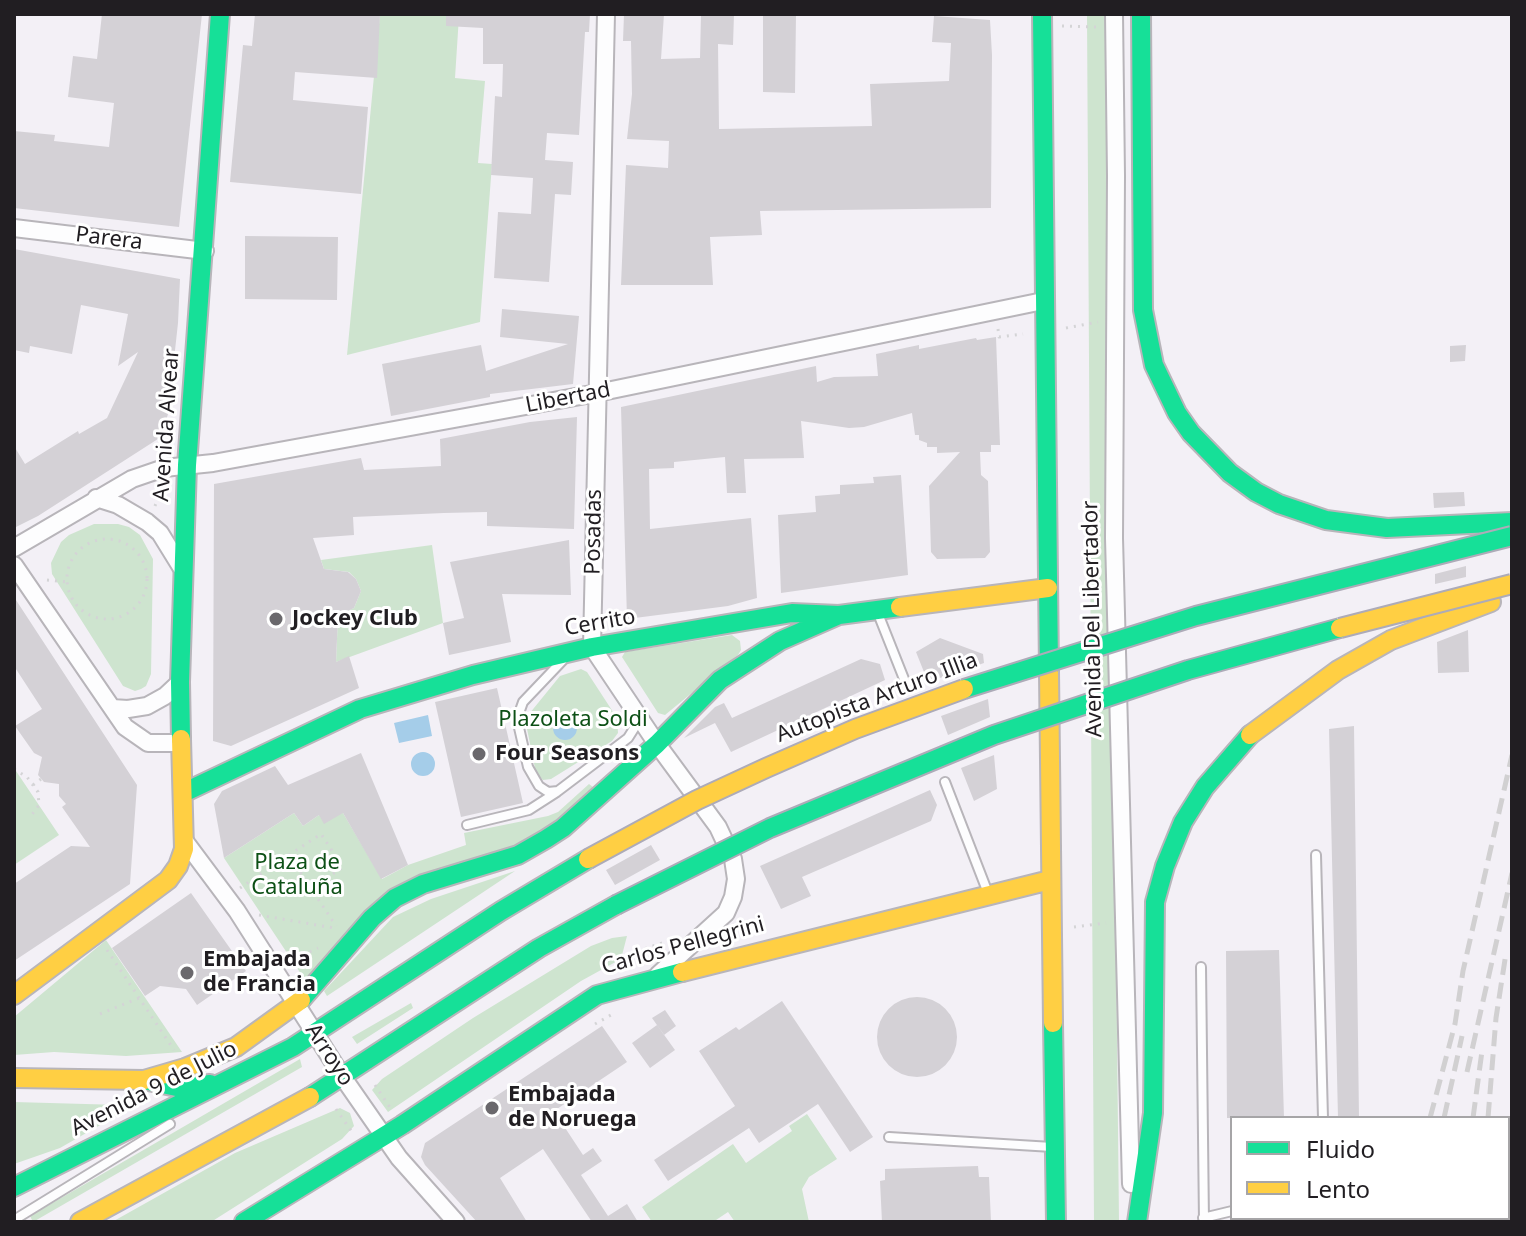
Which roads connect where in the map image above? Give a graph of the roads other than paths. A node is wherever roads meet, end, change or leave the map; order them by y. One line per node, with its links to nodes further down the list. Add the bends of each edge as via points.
1 (220, 14): 7 (main road, Avenida Alvear)
2 (606, 14): 9 (street, Posadas)
3 (1114, 14): 59 (street, Avenida Del Libertador, via 1114,538)
4 (1141, 14): 12 (main road, via 1143,310 1154,365 1191,433 1256,492 1326,520 1387,528)
5 (1042, 20): 8 (main road, Avenida Del Libertador)
6 (14, 228): 7 (street, Parera)
7 (205, 251): 10 (main road, Avenida Alvear)
8 (1043, 301): 9 (street, Libertad); 18 (main road, Avenida Del Libertador)
9 (597, 393): 10 (street, Libertad); 22 (street, Posadas)
10 (187, 465): 11 (street, Libertad, via 147,473); 16 (main road, Avenida Alvear)
11 (96, 498): 14 (street, Libertad); 16 (street, via 147,522)
12 (1512, 522)
13 (1512, 536): 42 (main road, Autopista Arturo Illia, bridge, via 1069,653 855,729 697,800 588,859)
14 (14, 548)
15 (14, 565): 26 (street)
16 (183, 571): 24 (main road, Avenida Alvear)
17 (1512, 584): 43 (main road, bridge, via 1203,666 994,735 770,828 539,948)
18 (1048, 588): 20 (main road, Cerrito); 36 (main road, Avenida Del Libertador)
19 (1512, 595): 59 (main road, via 1391,640 1338,670 1255,730 1183,822 1160,880 1154,929 1153,1113)
20 (877, 611): 21 (main road, Cerrito); 25 (lane)
21 (839, 615): 22 (main road, Cerrito, via 792,613); 29 (main road, Avenida 9 de Julio, via 739,666)
22 (592, 647): 23 (main road, Cerrito); 27 (street)
23 (571, 652): 31 (lane, via 523,702 517,719 533,778 548,792); 32 (main road, Cerrito, via 360,709)
24 (180, 682): 26 (street, via 147,706); 28 (main road, Avenida Alvear)
25 (906, 684)
26 (112, 708): 28 (street, via 140,740)
27 (640, 718): 29 (street); 31 (lane, via 628,738)
28 (181, 743): 32 (main road, Avenida Alvear)
29 (657, 744): 39 (street, via 725,838 736,879 726,913); 41 (main road, Avenida 9 de Julio, via 563,828 530,850 423,884 384,906)
30 (945, 782): 37 (lane)
31 (558, 791): 33 (lane, via 529,810)
32 (183, 793): 34 (main road, Avenida Alvear)
33 (467, 825)
34 (184, 840): 40 (main road, via 168,880); 41 (street, Arroyo)
35 (1316, 855): 47 (lane)
36 (1050, 880): 37 (main road, Carlos Pellegrini); 50 (main road, Avenida Del Libertador)
37 (988, 894): 39 (main road, Carlos Pellegrini)
38 (1201, 967): 54 (lane)
39 (658, 975): 48 (main road, Carlos Pellegrini, via 597,995)
40 (14, 995)
41 (297, 1005): 42 (street, Arroyo); 45 (main road, Avenida 9 de Julio, via 236,1047)
42 (315, 1034): 43 (street, Arroyo); 46 (main road, Avenida 9 de Julio)
43 (342, 1076): 48 (street, Arroyo); 55 (main road)
44 (14, 1078): 45 (main road, Avenida 9 de Julio)
45 (144, 1080): 46 (main road, via 181,1088)
46 (220, 1082): 51 (main road, Avenida 9 de Julio); 53 (lane, via 169,1125)
47 (1323, 1116)
48 (383, 1136): 56 (main road, Carlos Pellegrini); 57 (street, Arroyo)
49 (889, 1137): 50 (lane)
50 (1055, 1148): 58 (main road, Avenida Del Libertador)
51 (14, 1187)
52 (1230, 1212): 54 (lane)
53 (14, 1220)
54 (1204, 1220)
55 (80, 1222)
56 (244, 1222)
57 (456, 1222)
58 (1056, 1222)
59 (1134, 1222)

